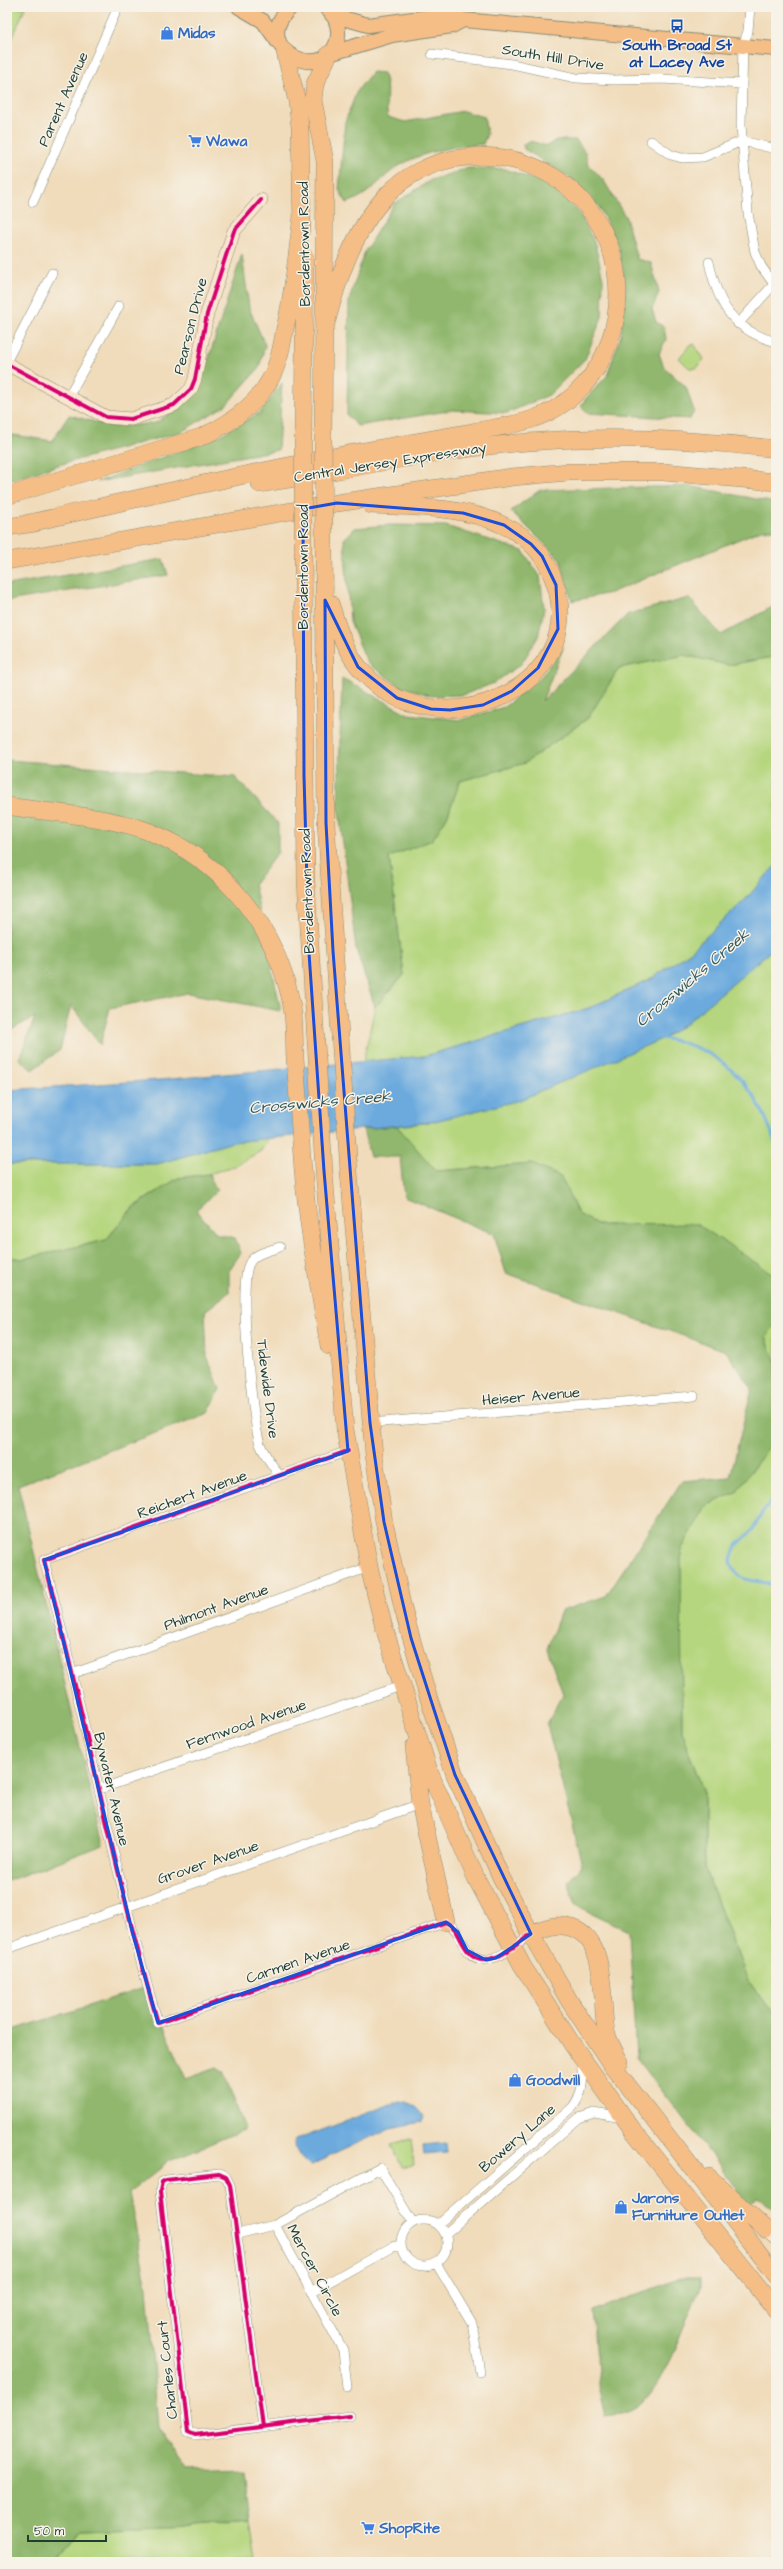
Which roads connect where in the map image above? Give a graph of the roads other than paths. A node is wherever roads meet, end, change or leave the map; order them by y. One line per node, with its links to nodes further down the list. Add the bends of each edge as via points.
1 (118, 7): 17 (street, Parent Avenue)
2 (239, 7): 8 (main road, via 263,21)
3 (291, 7): 8 (main road, via 280,20 278,28)
4 (750, 7): 7 (street, via 748,31)
5 (330, 10): 6 (main road, via 368,25 451,14); 10 (main road, via 337,26 338,38)
6 (463, 20): 7 (main road); 10 (main road, via 452,26 413,30 366,41)
7 (743, 46): 9 (main road); 12 (street)
8 (283, 48): 10 (main road, via 293,58 311,62); 18 (highway, Bordentown Road, via 297,102 300,127)
9 (776, 48)
10 (329, 54): 24 (highway, Bordentown Road, via 316,84 314,100 325,161)
11 (432, 54): 12 (street, South Hill Drive, via 487,60 598,80 662,78)
12 (742, 84): 14 (street)
13 (651, 141): 14 (street, via 671,155 693,159)
14 (742, 141): 15 (street); 21 (street, via 750,235 761,266)
15 (776, 149)
16 (260, 200): 28 (street, Pearson Drive, via 234,231 207,314 195,379 187,394 174,405 131,419 106,417)
17 (33, 202)
18 (302, 216): 31 (highway, via 294,281 278,360 263,390 250,406 220,429 201,437); 41 (highway, Bordentown Road, bridge, via 306,272 303,434 306,859 324,1171)
19 (709, 262): 23 (street, via 722,303)
20 (52, 272): 26 (street)
21 (775, 284): 23 (street)
22 (119, 306): 28 (street)
23 (738, 324): 25 (street, via 756,335)
24 (325, 328): 33 (highway, via 334,293 351,250 373,212 402,182 446,160 467,156 505,158 524,162 556,177 572,189 596,219 612,252 616,271 616,314 608,345 600,363 579,390 564,403 532,420 334,457); 36 (highway, Bordentown Road, bridge)
25 (776, 342)
26 (7, 360)
27 (7, 364): 28 (street, Pearson Drive)
28 (68, 397)
29 (776, 448): 33 (highway, Central Jersey Expressway, via 664,438 528,442 450,451)
30 (776, 482): 32 (highway, via 663,472 568,472 469,482)
31 (7, 496)
32 (337, 503): 35 (highway); 36 (highway, via 463,513 488,519 517,532 531,544 550,570 559,600 558,629 547,655 538,668 512,691 493,701 468,709 431,709 414,705 388,693 358,667 338,629)
33 (25, 524): 34 (highway, Central Jersey Expressway)
34 (7, 528)
35 (7, 561)
36 (325, 586): 40 (highway, Bordentown Road, via 326,823 349,1172)
37 (7, 806): 41 (highway, via 127,825 171,842 211,868 245,902 270,942 280,964 292,1007 303,1172 314,1260)
38 (280, 1247): 43 (street, Tidewide Drive, via 261,1253 250,1262 246,1273 251,1390 257,1430 267,1459)
39 (694, 1396): 40 (street, Heiser Avenue)
40 (370, 1423): 53 (highway, Bordentown Road, via 390,1551 403,1609 427,1693 455,1775)
41 (346, 1429): 42 (highway)
42 (348, 1451): 43 (street, Reichert Avenue); 45 (highway)
43 (279, 1475): 44 (street, Reichert Avenue)
44 (44, 1560): 46 (street, Bywater Avenue)
45 (369, 1567): 46 (street, Philmont Avenue); 47 (highway)
46 (72, 1674): 49 (street, Bywater Avenue)
47 (401, 1686): 48 (highway); 49 (street, Fernwood Avenue)
48 (410, 1715): 50 (highway); 54 (highway, via 448,1815 476,1878)
49 (100, 1789): 51 (street, Bywater Avenue)
50 (420, 1804): 51 (street, Grover Avenue); 52 (highway)
51 (127, 1905): 55 (street, Grover Avenue); 56 (street, Bywater Avenue)
52 (446, 1922): 54 (street, via 458,1932 467,1950 475,1957 486,1960); 56 (street, Carmen Avenue)
53 (531, 1934): 54 (street); 58 (highway, Bordentown Road, via 570,2002); 58 (highway, via 544,1928 565,1926 585,1936 592,1944 597,1953 607,2033)
54 (512, 1948): 57 (highway)
55 (7, 1949)
56 (158, 2023)
57 (580, 2056): 59 (highway); 62 (street, Bowery Lane, via 584,2081 581,2095 573,2107)
58 (635, 2096): 60 (highway)
59 (624, 2118): 65 (street, Bowery Lane, via 594,2113 579,2118); 71 (highway)
60 (672, 2142): 66 (highway); 69 (highway)
61 (413, 2223): 62 (street, via 424,2220); 63 (street, Mercer Circle, via 380,2168); 67 (street, via 405,2231)
62 (438, 2224): 65 (street)
63 (275, 2225): 64 (street); 70 (street, Mercer Circle)
64 (237, 2234): 75 (street, Charles Court); 75 (street, Charles Court, via 230,2185 223,2175 200,2175 162,2182 160,2191 188,2432 195,2435)
65 (445, 2234): 68 (street, via 446,2252)
66 (773, 2234)
67 (401, 2245): 68 (street, via 403,2252 413,2263 420,2266); 70 (street, via 392,2247)
68 (436, 2263): 72 (street, via 472,2323)
69 (776, 2275)
70 (312, 2292): 73 (street, Mercer Circle, via 343,2350)
71 (776, 2310)
72 (480, 2372)
73 (347, 2388)
74 (350, 2416): 75 (street)
75 (263, 2427)

